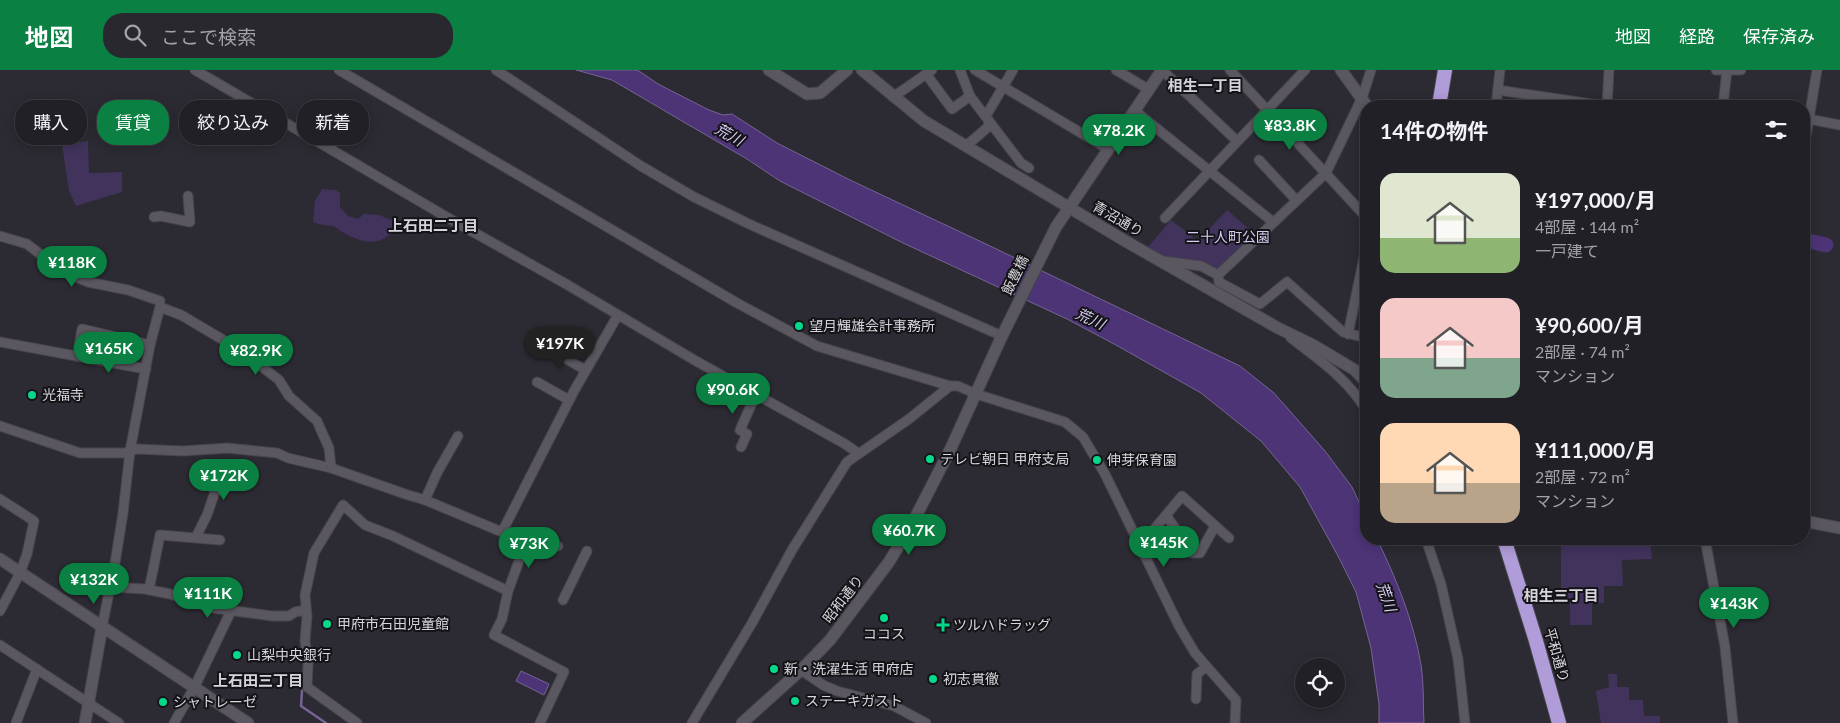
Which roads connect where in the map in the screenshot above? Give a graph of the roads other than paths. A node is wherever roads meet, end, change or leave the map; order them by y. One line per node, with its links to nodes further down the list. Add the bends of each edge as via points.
1 (195, 70): 62 (street)
2 (339, 70): 75 (street, via 737,303 817,346)
3 (496, 70): 65 (street, via 641,166 694,197)
4 (769, 70): 5 (street, via 807,94 820,93)
5 (847, 70)
6 (862, 70): 28 (street, 青沼通り)
7 (960, 70): 27 (street)
8 (975, 70): 24 (street)
9 (1013, 70): 24 (street)
10 (1116, 70): 25 (street)
11 (1162, 70): 25 (street); 43 (street)
12 (1305, 70): 38 (street)
13 (1341, 70): 29 (street)
14 (1370, 70): 30 (street)
15 (1445, 70): 31 (highway)
16 (1500, 70): 26 (street)
17 (1609, 70): 34 (street)
18 (1716, 70): 19 (street)
19 (1727, 70): 20 (street); 35 (street)
20 (1741, 70)
21 (1817, 70): 39 (street)
22 (1232, 71): 38 (street)
23 (929, 72): 27 (street, via 952,109); 28 (street)
24 (1003, 85): 40 (street); 45 (street)
25 (1148, 89): 37 (street)
26 (1498, 90): 32 (street); 33 (street)
27 (970, 96): 40 (street)
28 (893, 97): 44 (street, 青沼通り, via 924,122)
29 (1363, 100)
30 (1364, 100)
31 (1440, 100)
32 (1497, 100)
33 (1566, 100)
34 (1606, 100)
35 (1724, 100)
36 (1360, 109): 49 (street)
37 (1134, 110): 45 (street); 48 (street)
38 (1268, 110): 43 (street); 49 (street)
39 (1810, 113)
40 (987, 118): 44 (street, via 988,127); 47 (street, via 1021,163)
41 (1810, 119): 42 (street)
42 (1840, 125)
43 (1237, 141): 48 (street)
44 (966, 146): 52 (street, 青沼通り)
45 (1108, 149): 52 (street)
46 (1259, 160): 51 (street)
47 (1029, 168)
48 (1210, 170): 55 (street); 56 (street)
49 (1326, 173): 51 (street); 53 (street)
50 (188, 196): 54 (street, via 190,222)
51 (1296, 200): 56 (street)
52 (1069, 208): 58 (street, 青沼通り); 65 (street, 飯豊橋, via 1056,227)
53 (1360, 210)
54 (154, 217)
55 (1165, 218)
56 (1272, 222): 59 (street)
57 (0, 236): 61 (street, via 27,244 78,278 128,290)
58 (1160, 261): 59 (street, via 1201,266); 63 (street, 青沼通り)
59 (1218, 275): 64 (street, via 1219,282 1260,304 1287,282)
60 (1360, 277): 64 (street)
61 (160, 304): 68 (street); 85 (street, via 242,351 279,380 289,396 317,421 329,448)
62 (618, 315): 72 (street); 76 (street)
63 (1278, 328): 73 (street, 青沼通り, via 1313,345); 79 (street, via 1329,368)
64 (1348, 334): 66 (street)
65 (1002, 336): 77 (street, 昭和通り)
66 (1360, 337)
67 (0, 342): 70 (street)
68 (150, 345): 70 (street, via 82,329); 71 (street)
69 (547, 347): 72 (street)
70 (77, 356): 71 (street)
71 (146, 369): 83 (street)
72 (585, 370): 78 (street)
73 (1360, 375)
74 (537, 382): 78 (street)
75 (950, 386): 77 (street); 84 (street, via 909,419)
76 (756, 394): 82 (street, via 740,430 747,434); 84 (street)
77 (976, 394): 98 (street, via 1065,422 1083,436); 117 (street, 昭和通り, via 899,547 830,640)
78 (569, 400): 93 (street)
79 (1360, 402)
80 (0, 426): 83 (street, via 80,453)
81 (458, 436): 88 (street)
82 (741, 446)
83 (130, 451): 85 (street, via 251,449); 106 (street, via 124,513)
84 (858, 453): 128 (street, via 847,462 792,550)
85 (331, 468): 88 (street)
86 (197, 480): 94 (street, via 216,490)
87 (0, 500): 105 (street, via 34,521)
88 (426, 500): 93 (street)
89 (1166, 515): 91 (street, via 1182,496); 91 (street, via 1192,553 1200,553); 98 (street)
90 (1810, 522): 92 (street)
91 (1215, 526): 95 (street)
92 (1840, 528)
93 (502, 532): 96 (street)
94 (196, 537): 97 (street); 107 (street, via 160,535)
95 (1229, 538)
96 (527, 539): 102 (street); 108 (street)
97 (220, 540)
98 (1141, 545): 115 (street, via 1179,626)
99 (1428, 545): 132 (street, via 1441,584 1458,658)
100 (1506, 545): 133 (highway, 平和通り)
101 (1706, 545): 134 (street, via 1725,647)
102 (558, 546)
103 (588, 552): 109 (street)
104 (0, 559): 105 (street)
105 (20, 572): 111 (street); 113 (street)
106 (109, 588): 107 (street); 113 (street)
107 (149, 590): 112 (street)
108 (508, 591): 110 (street, via 365,525 343,505 314,553 305,595); 127 (street, via 502,619 494,635 564,672)
109 (564, 600)
110 (306, 610): 112 (street, via 281,617); 126 (street, via 307,687)
111 (0, 611)
112 (231, 611): 118 (street)
113 (102, 627): 118 (street); 120 (street)
114 (0, 645): 116 (street)
115 (1206, 667): 119 (street, via 1197,674); 131 (street, via 1236,700)
116 (37, 669): 120 (street); 121 (street)
117 (801, 670): 129 (street, 昭和通り); 130 (street, via 837,691 888,704)
118 (194, 688): 124 (street); 125 (street)
119 (1196, 699)
120 (88, 702): 122 (street); 123 (street)
121 (16, 723)
122 (85, 723)
123 (119, 723)
124 (174, 723)
125 (248, 723)
126 (357, 723)
127 (540, 723)
128 (692, 723)
129 (742, 723)
130 (926, 723)
131 (1235, 723)
132 (1465, 723)
133 (1558, 723)
134 (1733, 723)

